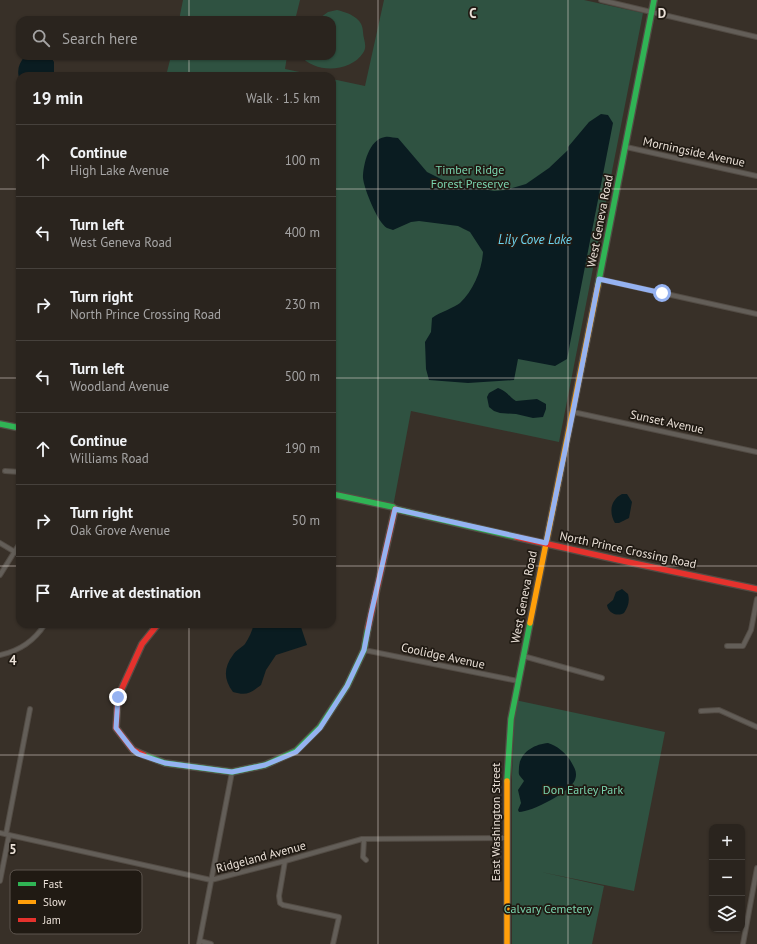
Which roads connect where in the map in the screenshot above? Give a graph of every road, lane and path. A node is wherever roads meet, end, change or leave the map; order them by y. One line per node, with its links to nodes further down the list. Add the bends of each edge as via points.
1 (601, 0): 3 (street)
2 (654, 0): 3 (street, West Geneva Road)
3 (652, 12): 4 (street); 5 (street, West Geneva Road)
4 (757, 37)
5 (626, 148): 6 (street, Morningside Avenue); 7 (street, West Geneva Road)
6 (757, 176)
7 (599, 279): 8 (street); 9 (street, West Geneva Road)
8 (757, 314)
9 (573, 412): 12 (street, Sunset Avenue); 18 (street, West Geneva Road)
10 (0, 424): 11 (street)
11 (16, 427)
12 (757, 452)
13 (5, 471): 14 (street)
14 (16, 472)
15 (336, 495): 16 (street, North Prince Crossing Road, via 393,506)
16 (395, 509): 18 (street, North Prince Crossing Road); 27 (street)
17 (0, 543): 20 (street)
18 (546, 543): 22 (street, North Prince Crossing Road); 29 (street, West Geneva Road)
19 (16, 549): 20 (street)
20 (14, 552): 21 (street)
21 (0, 575)
22 (757, 589)
23 (757, 599): 26 (street, via 751,630 743,646)
24 (42, 628): 28 (street, via 25,645)
25 (155, 628): 36 (street, via 142,644 118,697 116,728 138,754 165,763)
26 (727, 646)
27 (364, 650): 31 (street, Coolidge Avenue); 36 (street, via 347,686 320,728 296,752 265,765)
28 (0, 655)
29 (523, 656): 30 (street); 31 (street, West Geneva Road)
30 (602, 678)
31 (518, 681): 32 (street, West Geneva Road)
32 (515, 700): 39 (street, East Washington Street, via 508,758)
33 (30, 709): 38 (street)
34 (702, 711): 35 (street, via 719,710)
35 (757, 727)
36 (232, 772): 45 (street)
37 (0, 833): 38 (street, Ridgeland Avenue)
38 (7, 835): 44 (street); 45 (street, Ridgeland Avenue)
39 (507, 838): 40 (street, Ridgeland Avenue); 49 (street, East Washington Street)
40 (364, 839): 41 (street); 42 (street, Ridgeland Avenue)
41 (366, 860)
42 (285, 861): 45 (street, Ridgeland Avenue); 48 (street, via 280,903 339,917)
43 (757, 868): 50 (street)
44 (0, 880)
45 (211, 880): 46 (street)
46 (200, 943): 47 (street)
47 (211, 944)
48 (333, 944)
49 (507, 944)
50 (743, 944)

